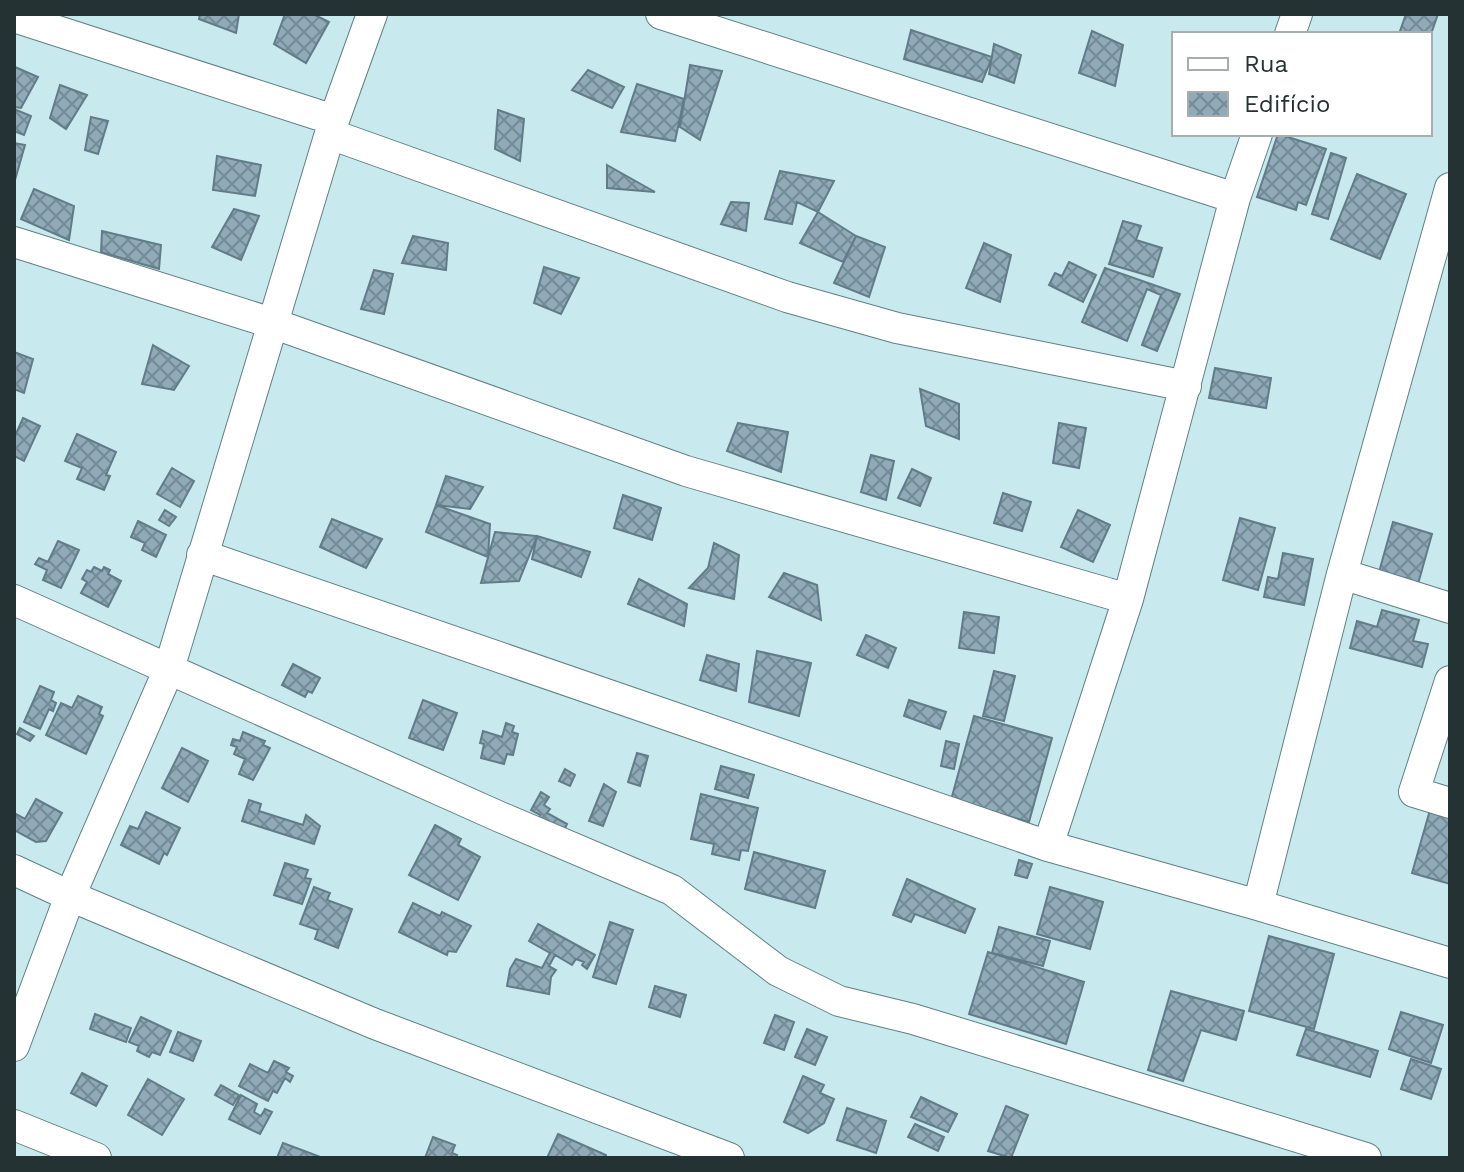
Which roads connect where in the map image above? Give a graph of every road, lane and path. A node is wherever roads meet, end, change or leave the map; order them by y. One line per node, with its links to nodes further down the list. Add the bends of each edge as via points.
1 (372, 14): 4 (street)
2 (661, 14): 7 (street)
3 (14, 17): 4 (street)
4 (332, 127): 10 (street); 11 (street, via 787,297 897,328)
5 (1256, 136): 7 (street)
6 (1450, 188): 9 (street)
7 (1235, 198): 11 (street)
8 (14, 242): 10 (street)
9 (1439, 267): 13 (street)
10 (272, 323): 12 (street); 14 (street, via 686,471)
11 (1186, 386): 14 (street)
12 (202, 555): 17 (street); 21 (street)
13 (1342, 574): 16 (street, via 1413,605); 24 (street)
14 (1128, 599): 21 (street)
15 (14, 600): 17 (street)
16 (1450, 608)
17 (169, 669): 23 (street); 30 (street, via 672,890 778,971 839,1001)
18 (1450, 681): 19 (street)
19 (1444, 718): 20 (street, via 1414,792)
20 (1450, 803)
21 (1048, 846): 24 (street)
22 (14, 870): 23 (street)
23 (70, 896): 26 (street); 29 (street, via 390,1030)
24 (1258, 905): 25 (street)
25 (1450, 963)
26 (14, 1046)
27 (14, 1125): 28 (street)
28 (96, 1158)
29 (729, 1158)
30 (1366, 1158)

